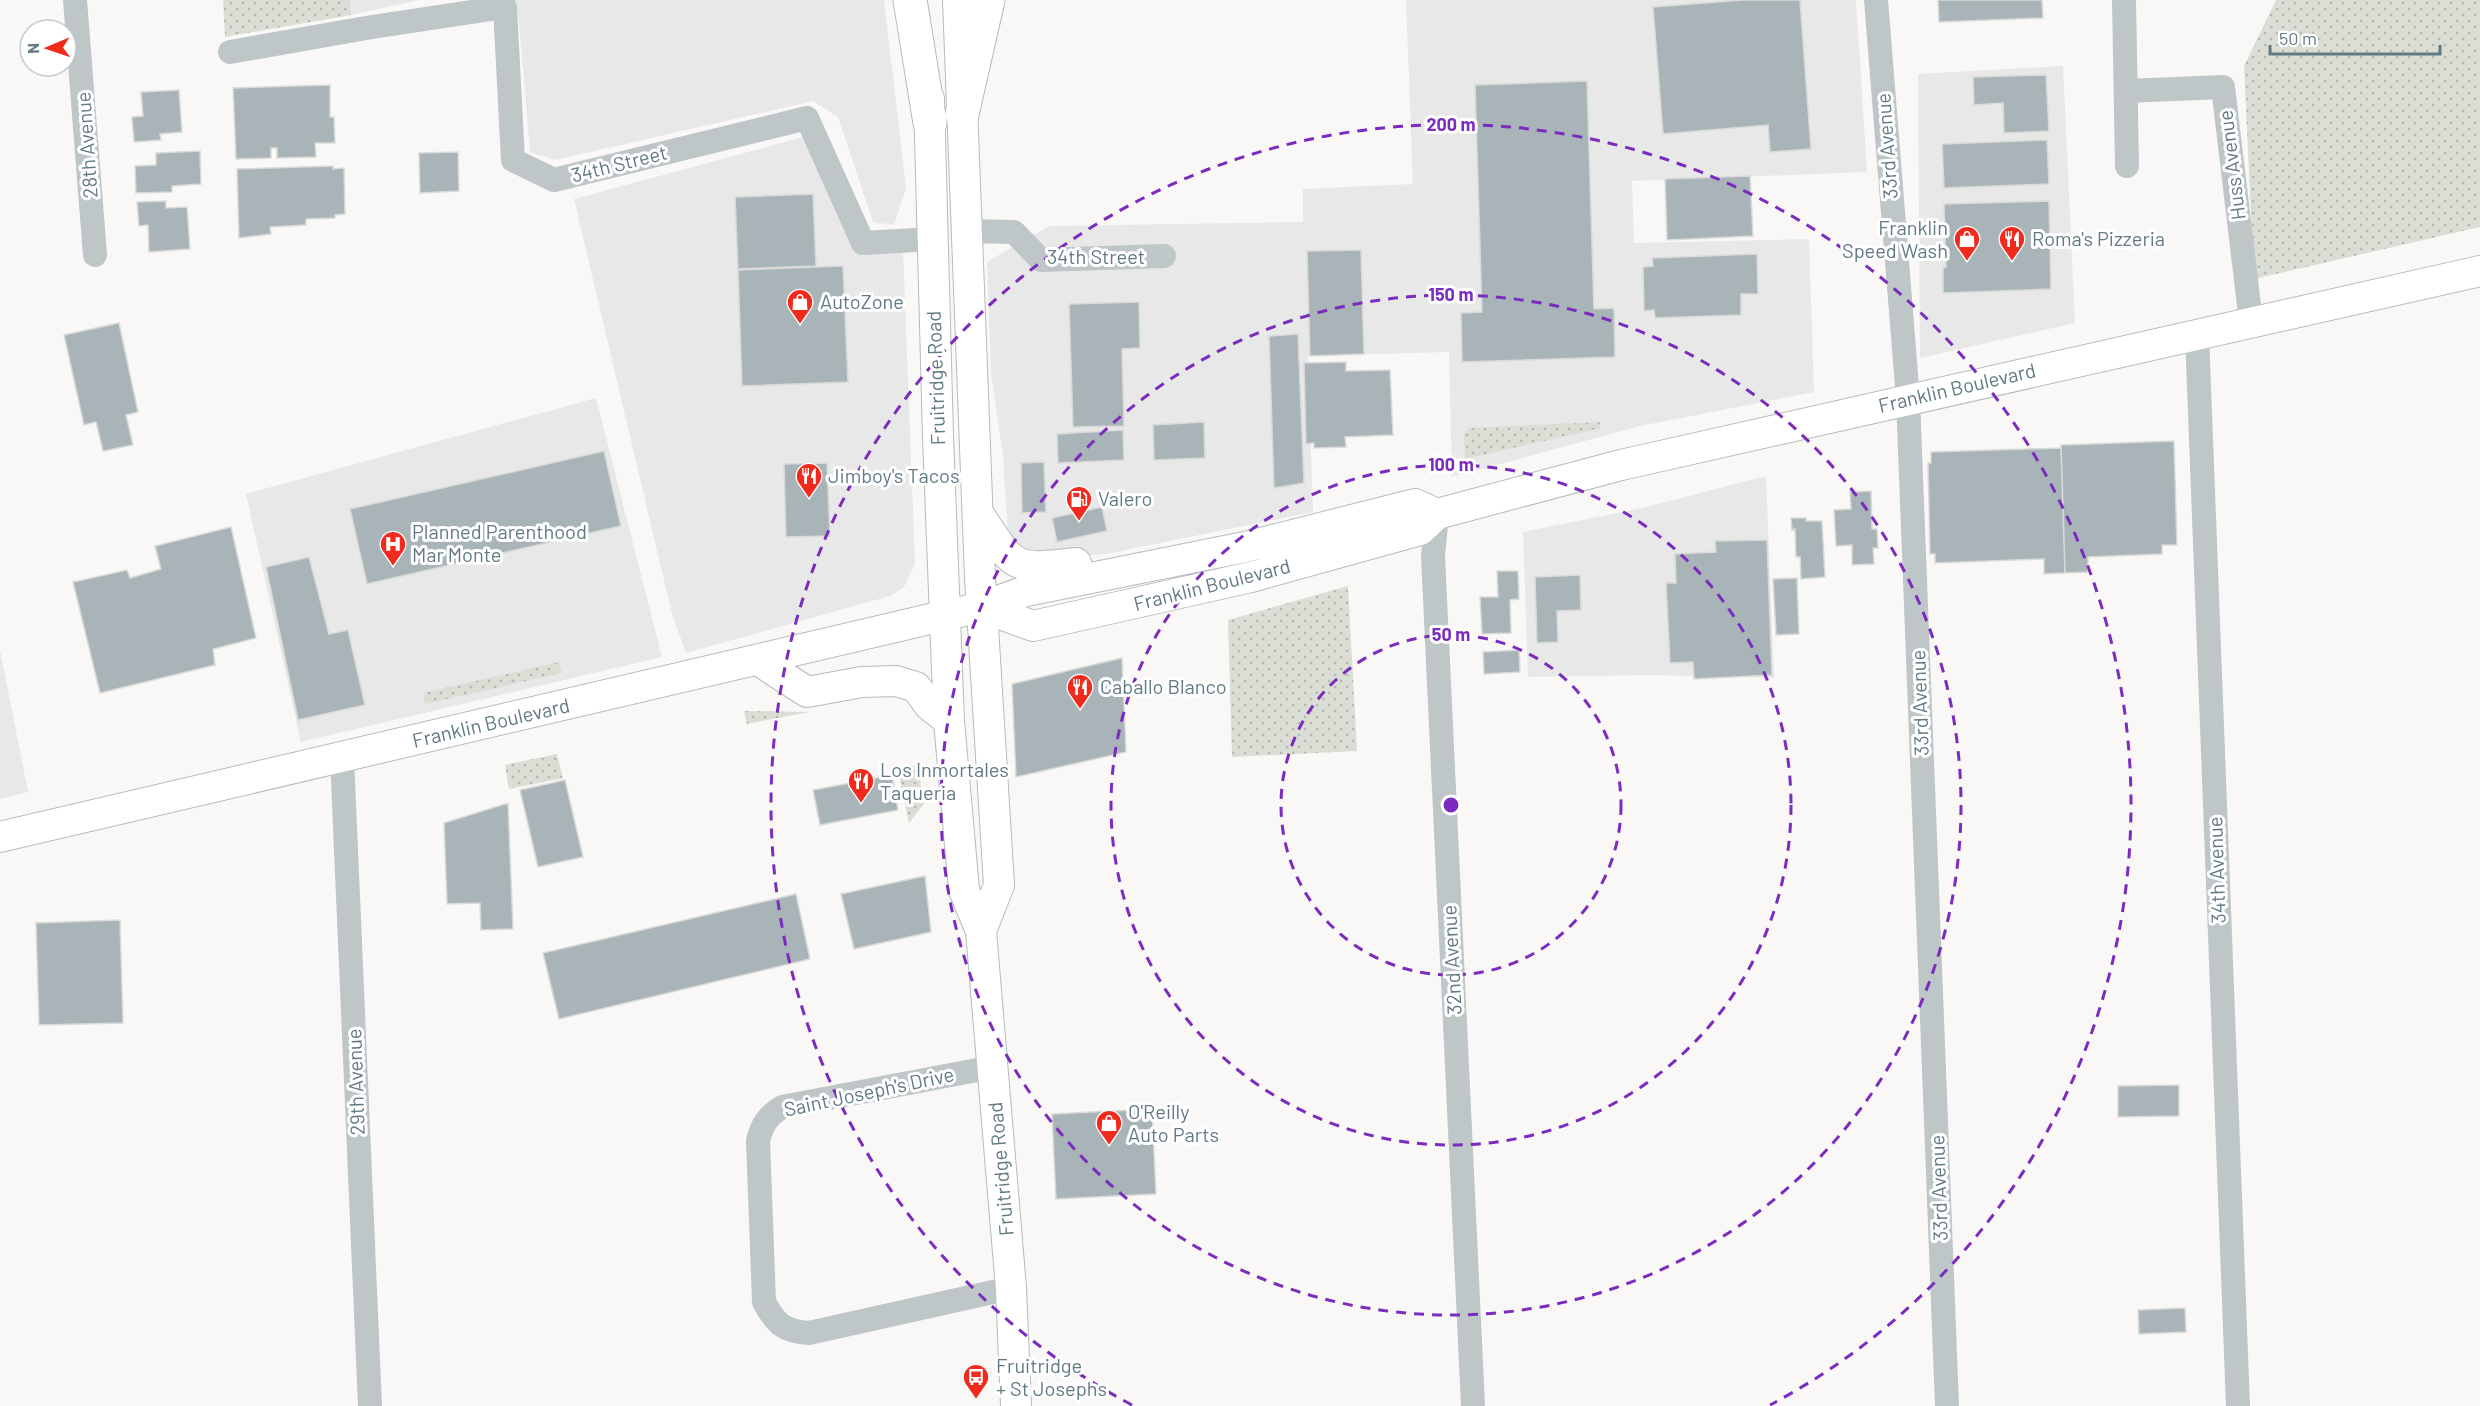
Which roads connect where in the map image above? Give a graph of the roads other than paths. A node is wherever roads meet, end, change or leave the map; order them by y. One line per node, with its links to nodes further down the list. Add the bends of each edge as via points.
1 (75, 0): 15 (street, 28th Avenue)
2 (910, 0): 11 (highway)
3 (926, 0): 11 (main road, Fruitridge Road)
4 (958, 0): 10 (main road, Fruitridge Road)
5 (988, 0): 10 (highway)
6 (1876, 0): 20 (street, 33rd Avenue)
7 (2124, 0): 9 (street)
8 (230, 52): 14 (street, 34th Street, via 505,7 513,160 554,180 807,118 863,243)
9 (2126, 91): 12 (street); 18 (street, Huss Avenue, via 2223,87)
10 (962, 114): 13 (main road, Fruitridge Road)
11 (930, 123): 14 (main road, Fruitridge Road)
12 (2127, 166)
13 (967, 231): 16 (street, 34th Street, via 1014,232 1041,260); 21 (main road, Fruitridge Road)
14 (933, 239): 25 (main road, Fruitridge Road)
15 (95, 255)
16 (1164, 256)
17 (2480, 271): 18 (main road, Franklin Boulevard)
18 (2251, 322): 19 (main road, Franklin Boulevard)
19 (2197, 334): 20 (main road, Franklin Boulevard); 37 (street, 34th Avenue)
20 (1908, 399): 22 (main road, Franklin Boulevard, via 1621,465); 36 (street, 33rd Avenue)
21 (978, 513): 23 (main road, via 1006,556 1018,564 1037,568 1123,558); 24 (main road, Fruitridge Road)
22 (1437, 514): 23 (main road, Franklin Boulevard, via 1415,504); 24 (main road, Franklin Boulevard, via 1420,530 1251,577 1033,626); 35 (street, 32nd Avenue, via 1433,556)
23 (1152, 567): 24 (main road, Franklin Boulevard, via 1026,591)
24 (981, 607): 25 (main road, Franklin Boulevard); 30 (main road, Fruitridge Road, via 999,885)
25 (946, 615): 26 (main road, Franklin Boulevard); 27 (main road, Fruitridge Road)
26 (758, 660): 27 (main road, via 807,692 862,682 896,681 916,687 929,705); 28 (main road, Franklin Boulevard)
27 (949, 720): 30 (main road, Fruitridge Road, via 964,890)
28 (342, 757): 29 (main road, Franklin Boulevard); 33 (street, 29th Avenue)
29 (0, 837)
30 (981, 931): 31 (main road, Fruitridge Road)
31 (993, 1067): 32 (main road, Fruitridge Road); 32 (street, Saint Joseph's Drive, via 782,1107 770,1114 758,1141 764,1302 773,1319 786,1329 809,1333)
32 (1011, 1288): 34 (main road, Fruitridge Road)
33 (370, 1406)
34 (1016, 1406)
35 (1473, 1406)
36 (1947, 1406)
37 (2238, 1406)

